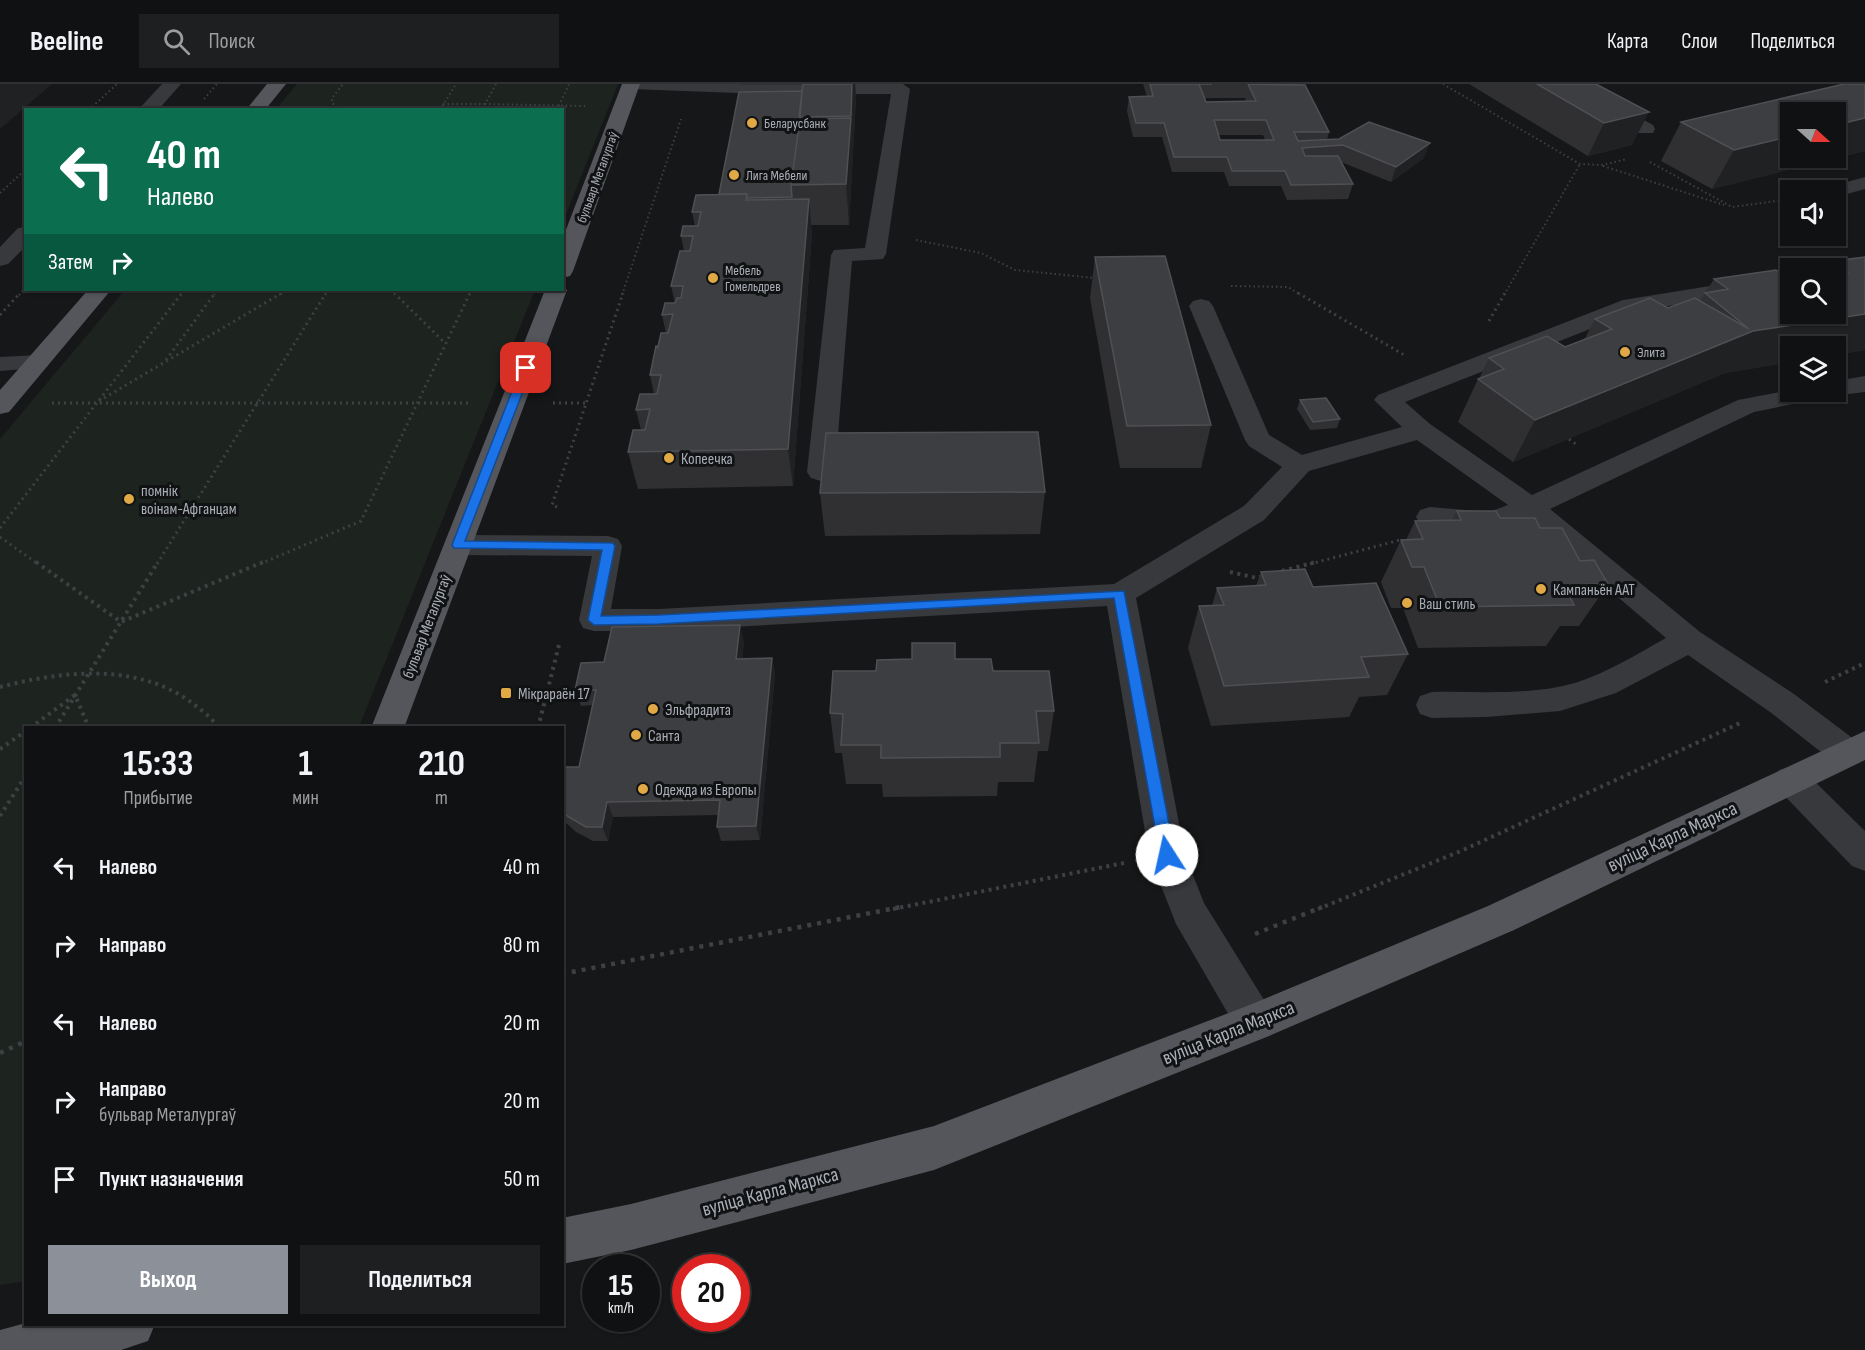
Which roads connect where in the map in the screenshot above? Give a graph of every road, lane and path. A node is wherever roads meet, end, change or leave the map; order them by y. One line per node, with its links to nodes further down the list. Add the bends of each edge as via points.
1 (117, 84): 16 (path)
2 (172, 84): 17 (street)
3 (277, 84): 18 (main road)
4 (343, 84): 19 (path, via 332,98)
5 (456, 84): 13 (path)
6 (496, 84): 14 (path)
7 (569, 84): 15 (path)
8 (631, 84): 11 (street); 33 (main road, бульвар Металургаў)
9 (1443, 84): 23 (path)
10 (1564, 84): 21 (street)
11 (692, 86): 12 (street); 58 (path)
12 (852, 86): 62 (street, via 901,89 875,254 842,255)
13 (443, 104): 14 (path); 20 (path)
14 (485, 104): 15 (path)
15 (558, 106)
16 (91, 108)
17 (149, 108)
18 (257, 108)
19 (338, 108)
20 (441, 108)
21 (1646, 129): 22 (path, via 1653,150)
22 (1639, 156): 24 (path); 30 (path)
23 (1580, 164): 24 (path); 50 (path)
24 (1602, 165): 30 (path)
25 (24, 171): 28 (path)
26 (1865, 183): 27 (street)
27 (1846, 188)
28 (0, 193)
29 (1780, 201): 30 (path)
30 (1732, 207)
31 (24, 235): 32 (street)
32 (0, 259)
33 (564, 266)
34 (1780, 282): 50 (street, via 1631,304)
35 (24, 290): 45 (path)
36 (99, 291): 47 (main road)
37 (183, 291): 54 (path)
38 (216, 291): 48 (path)
39 (285, 291): 48 (path)
40 (327, 291): 55 (path)
41 (392, 291): 46 (path)
42 (471, 291): 46 (path)
43 (556, 291): 57 (main road, бульвар Металургаў)
44 (1201, 306): 61 (street, via 1258,440)
45 (0, 315)
46 (445, 344): 56 (path)
47 (38, 362): 49 (street); 59 (main road)
48 (164, 363): 54 (path)
49 (0, 364)
50 (1461, 371): 60 (street, via 1387,400)
51 (1865, 384): 52 (street)
52 (1846, 387)
53 (1780, 400): 63 (street, via 1747,406)
54 (96, 403): 55 (path); 59 (path); 65 (path)
55 (257, 403): 56 (path); 70 (path)
56 (417, 403): 57 (path); 70 (path, via 361,521)
57 (513, 403): 58 (path); 67 (main road, бульвар Металургаў)
58 (586, 403): 68 (path, via 552,505 589,523)
59 (1, 405)
60 (1420, 430): 61 (street); 63 (street)
61 (1299, 465): 69 (street, via 1254,513)
62 (821, 472)
63 (1530, 507): 64 (street, via 1491,522); 72 (street)
64 (1430, 517)
65 (0, 528)
66 (0, 537): 70 (path)
67 (458, 545): 68 (street); 83 (main road, бульвар Металургаў)
68 (584, 547): 69 (street, via 609,546 594,620 659,620)
69 (1119, 594): 91 (street)
70 (121, 622): 74 (path)
71 (560, 639): 84 (path)
72 (1689, 640): 77 (street); 78 (street, via 1599,687 1574,695 1550,700)
73 (1865, 663): 77 (path)
74 (89, 673): 75 (path); 76 (path); 82 (path, via 142,679 186,696)
75 (0, 687)
76 (75, 695): 79 (path); 80 (path); 81 (path)
77 (1782, 703): 87 (street); 93 (path, via 1461,851)
78 (1432, 705)
79 (33, 726)
80 (56, 726)
81 (88, 726)
82 (216, 726)
83 (388, 726)
84 (538, 726)
85 (24, 731): 86 (path)
86 (0, 749)
87 (1856, 749): 89 (main road, вуліца Карла Маркса)
88 (24, 778): 90 (path)
89 (1791, 780): 92 (street); 95 (main road, вуліца Карла Маркса, via 1501,918)
90 (0, 816)
91 (1167, 855): 93 (street, via 1189,912); 94 (path)
92 (1865, 855)
93 (1213, 951): 95 (street)
94 (564, 974)
95 (1255, 1022): 98 (main road, вуліца Карла Маркса, via 934,1148 631,1227)
96 (24, 1042): 97 (path)
97 (0, 1053)
98 (564, 1241)
99 (121, 1326): 100 (main road)
100 (10, 1350)

